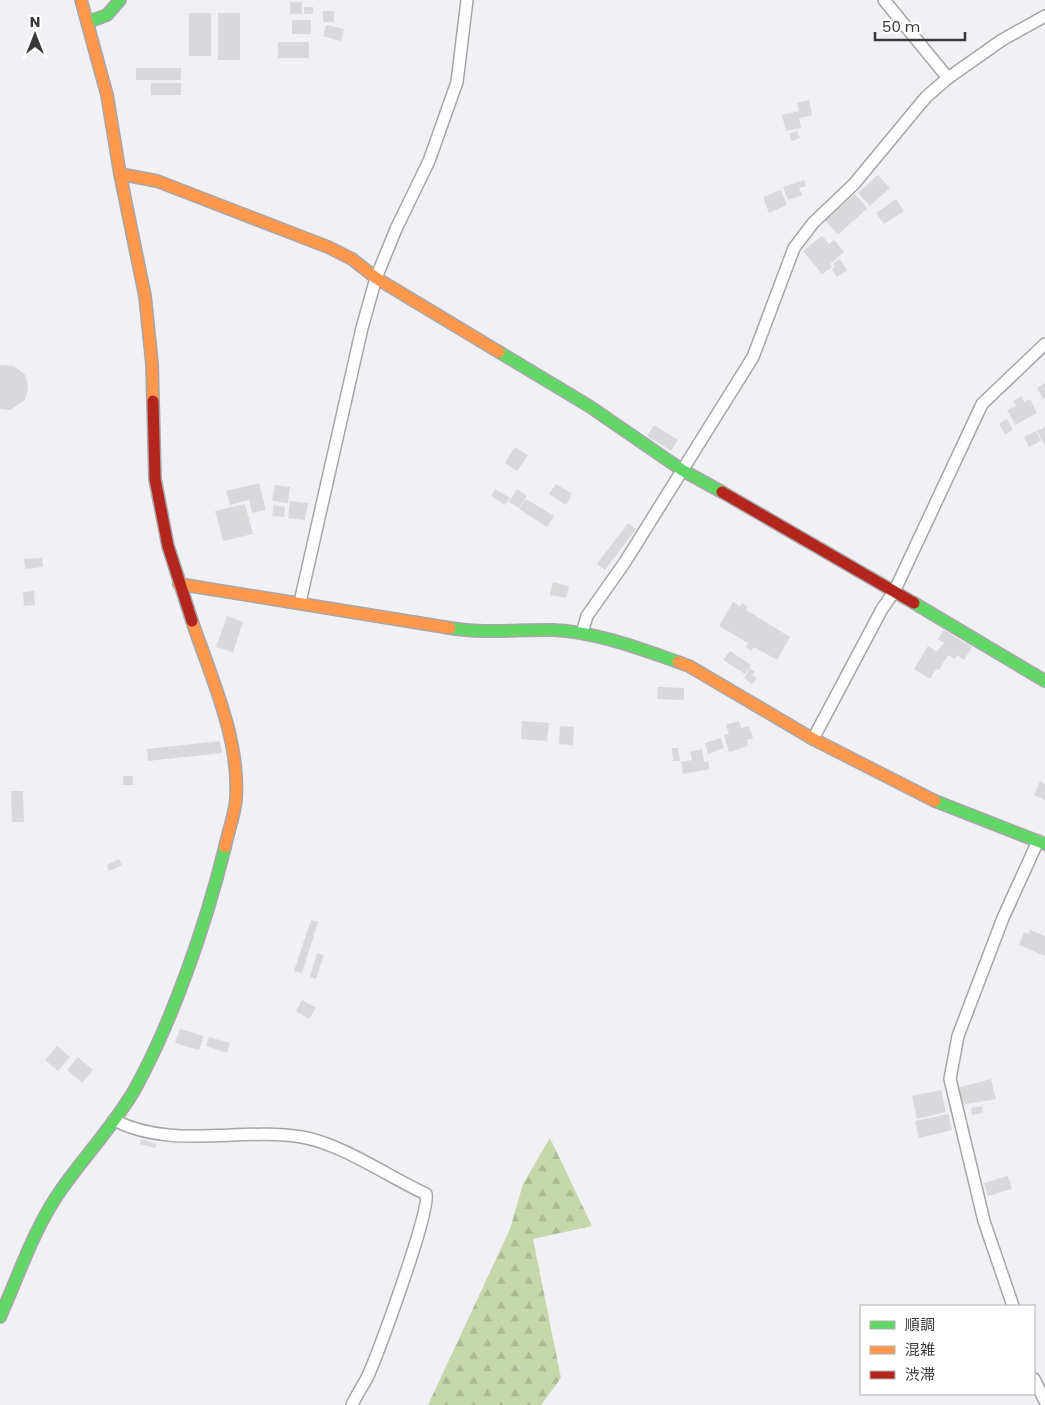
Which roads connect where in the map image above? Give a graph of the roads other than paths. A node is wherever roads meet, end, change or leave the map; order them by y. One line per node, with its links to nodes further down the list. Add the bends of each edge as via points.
1 (81, 0): 6 (street)
2 (120, 0): 6 (street, via 112,13)
3 (467, 0): 9 (street, via 457,82 428,162)
4 (884, 0): 7 (street)
5 (1045, 16): 7 (street, via 1002,40)
6 (88, 22): 8 (street, via 107,95)
7 (948, 78): 11 (street, via 926,97 854,184 813,223 794,248 753,357)
8 (120, 174): 9 (street, via 157,181 328,246); 12 (street, via 146,305 152,364 156,479 168,546)
9 (376, 278): 11 (street, via 589,406); 14 (street)
10 (1045, 344): 13 (street, via 982,404)
11 (682, 470): 13 (street); 15 (street, via 587,616)
12 (179, 584): 14 (street); 19 (street, via 226,724 234,758 236,799 215,887 176,998 134,1090)
13 (894, 592): 16 (street); 17 (street)
14 (300, 602): 15 (street, via 460,630)
15 (582, 633): 17 (street, via 637,647 689,666)
16 (1045, 681)
17 (813, 739): 18 (street, via 930,799)
18 (1041, 843): 20 (street, via 1003,918 958,1036 950,1079 984,1221)
19 (114, 1120): 21 (street, via 46,1214); 24 (street, via 130,1129 148,1133 284,1135 312,1140 426,1194 428,1200 417,1242 392,1314 367,1378)
20 (1013, 1305)
21 (0, 1317)
22 (1035, 1381): 23 (street)
23 (1045, 1401)
24 (352, 1405)

